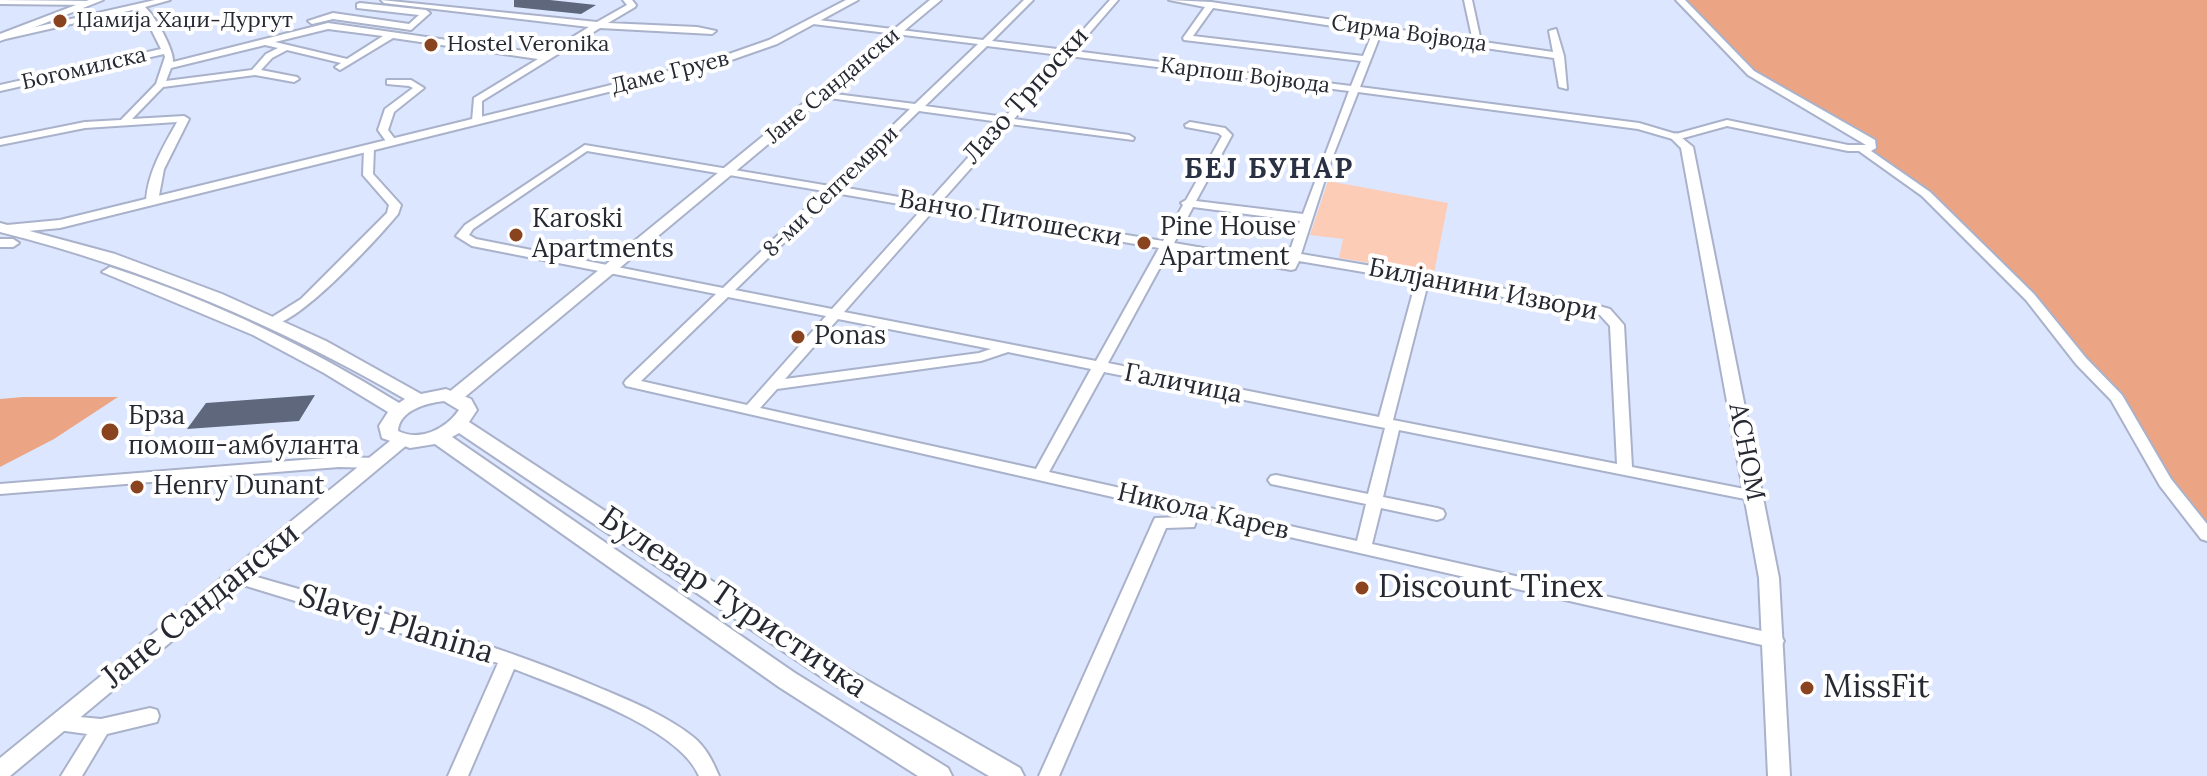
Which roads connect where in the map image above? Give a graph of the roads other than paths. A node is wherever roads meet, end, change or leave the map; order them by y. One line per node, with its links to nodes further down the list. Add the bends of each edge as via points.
1 (166, 0): 14 (street)
2 (627, 0): 18 (street, via 632,5)
3 (853, 0): 17 (street, Даме Груев)
4 (936, 0): 22 (street, Јане Сандански)
5 (1029, 0): 28 (street, 8-ми Септември)
6 (1114, 0): 31 (street, Лазо Трпоски)
7 (1173, 0): 13 (street, Сирма Војвода)
8 (1468, 0): 29 (street, via 1476,37)
9 (1680, 0): 54 (street, via 1751,73 1864,137 1872,146)
10 (384, 1): 16 (street)
11 (0, 2): 12 (street)
12 (94, 2): 26 (street)
13 (1211, 5): 20 (street, Сирма Војвода); 35 (street, Сирма Војвода, via 1187,38)
14 (139, 6): 26 (street); 33 (street, Богомилска)
15 (360, 6): 33 (street, via 426,13 411,27 333,16)
16 (437, 7): 18 (street); 24 (street, via 442,13)
17 (813, 21): 22 (street, Карпош Војвода); 47 (street, Даме Груев, via 724,60)
18 (598, 25): 21 (street); 24 (street)
19 (328, 26): 25 (street); 27 (street); 30 (street)
20 (1378, 29): 29 (street, Сирма Војвода); 35 (street)
21 (712, 31)
22 (899, 31): 28 (street, Карпош Војвода); 43 (street, Јане Сандански)
23 (1553, 31): 32 (street)
24 (586, 32): 34 (street)
25 (390, 36): 30 (street, via 342,65); 34 (street)
26 (0, 37)
27 (273, 40): 30 (street); 33 (street)
28 (986, 43): 31 (street, Карпош Војвода); 44 (street, 8-ми Септември)
29 (1472, 43): 32 (street, Сирма Војвода)
30 (287, 46): 36 (street)
31 (1065, 53): 42 (street, Карпош Војвода); 46 (street, Лазо Трпоски)
32 (1559, 56): 40 (street)
33 (168, 57): 39 (street, Богомилска); 41 (street, Богомилска)
34 (546, 57): 47 (street, via 477,100)
35 (1365, 59): 42 (street)
36 (255, 72): 37 (street); 39 (street)
37 (294, 79)
38 (390, 82): 52 (street, via 419,88 389,111 383,130)
39 (160, 85): 45 (street, Богомилска)
40 (1564, 87)
41 (0, 88)
42 (1356, 89): 49 (street, Карпош Војвода, via 1630,125); 61 (street)
43 (822, 94): 44 (street); 55 (street, Јане Сандански)
44 (918, 108): 46 (street); 56 (street, 8-ми Септември)
45 (126, 120): 51 (street); 57 (street, via 184,119 151,189)
46 (1004, 120): 50 (street); 59 (street, Лазо Трпоски)
47 (477, 121): 52 (street, Даме Груев)
48 (1190, 125): 58 (street, via 1227,135)
49 (1676, 137): 54 (street, via 1727,123); 88 (street, АСНОМ, via 1687,147)
50 (1129, 138)
51 (0, 142)
52 (392, 142): 53 (street, Даме Груев)
53 (369, 148): 57 (street, Даме Груев); 70 (street, via 368,175 395,205 392,214 306,302)
54 (1863, 150): 92 (street, via 1926,194 2030,297 2123,407 2165,482)
55 (729, 172): 56 (street, Ванчо Питошески); 66 (street, Јане Сандански); 66 (street, via 585,148 462,236)
56 (835, 189): 59 (street, Ванчо Питошески); 68 (street, 8-ми Септември)
57 (152, 201): 60 (street, Даме Груев)
58 (1187, 203): 61 (street); 64 (street)
59 (928, 206): 64 (street, Ванчо Питошески); 69 (street, Лазо Трпоски)
60 (85, 218): 62 (street, Даме Груев); 63 (street, via 61,232)
61 (1307, 218): 65 (street)
62 (4, 236): 63 (main road); 78 (main road, via 214,311 291,346)
63 (61, 244): 70 (main road, via 141,269)
64 (1163, 245): 65 (street, Ванчо Питошески); 72 (street)
65 (1293, 262): 67 (street, Билјанини Извори)
66 (611, 269): 68 (street, Галичица); 75 (street, Јане Сандански)
67 (1424, 276): 80 (street); 84 (street, Билјанини Извори, via 1612,316 1617,325)
68 (728, 292): 69 (street, Галичица); 73 (street, 8-ми Септември)
69 (833, 313): 71 (street, Галичица); 74 (street, Лазо Трпоски)
70 (274, 322): 76 (main road)
71 (1007, 348): 72 (street, Галичица); 74 (street, via 981,357)
72 (1098, 367): 80 (street, Галичица); 85 (street)
73 (631, 383): 77 (street, Никола Карев)
74 (771, 385): 77 (street, Лазо Трпоски)
75 (454, 397): 76 (main road); 79 (main road, via 468,410)
76 (419, 400): 78 (main road)
77 (750, 410): 85 (street, Никола Карев)
78 (399, 411): 82 (main road, via 388,426 389,434)
79 (459, 424): 81 (main road); 105 (main road, Булевар Туристичка, via 834,673)
80 (1389, 424): 84 (street, Галичица); 89 (street)
81 (437, 436): 82 (main road); 104 (main road, Булевар Туристичка, via 787,680)
82 (402, 440): 83 (street, Јане Сандански)
83 (376, 463): 87 (street); 94 (street, Јане Сандански)
84 (1625, 470): 88 (street, Галичица)
85 (1040, 475): 90 (street, Никола Карев)
86 (1276, 480): 89 (street)
87 (0, 489)
88 (1755, 496): 95 (street, АСНОМ)
89 (1374, 502): 91 (street); 93 (street)
90 (1192, 511): 93 (street, Никола Карев); 106 (street, via 1188,523 1161,522)
91 (1437, 514)
92 (2207, 535)
93 (1363, 548): 95 (street, Никола Карев)
94 (236, 577): 96 (street, Slavej Planina); 98 (street, Јане Сандански)
95 (1775, 641): 107 (street, АСНОМ)
96 (509, 659): 102 (street); 103 (street, Slavej Planina, via 604,697 679,737 698,754)
97 (150, 716): 99 (street)
98 (58, 723): 99 (street); 100 (street, Јане Сандански)
99 (101, 727): 101 (street)
100 (0, 771)
101 (71, 776)
102 (458, 776)
103 (709, 776)
104 (939, 776)
105 (1011, 776)
106 (1049, 776)
107 (1779, 776)

